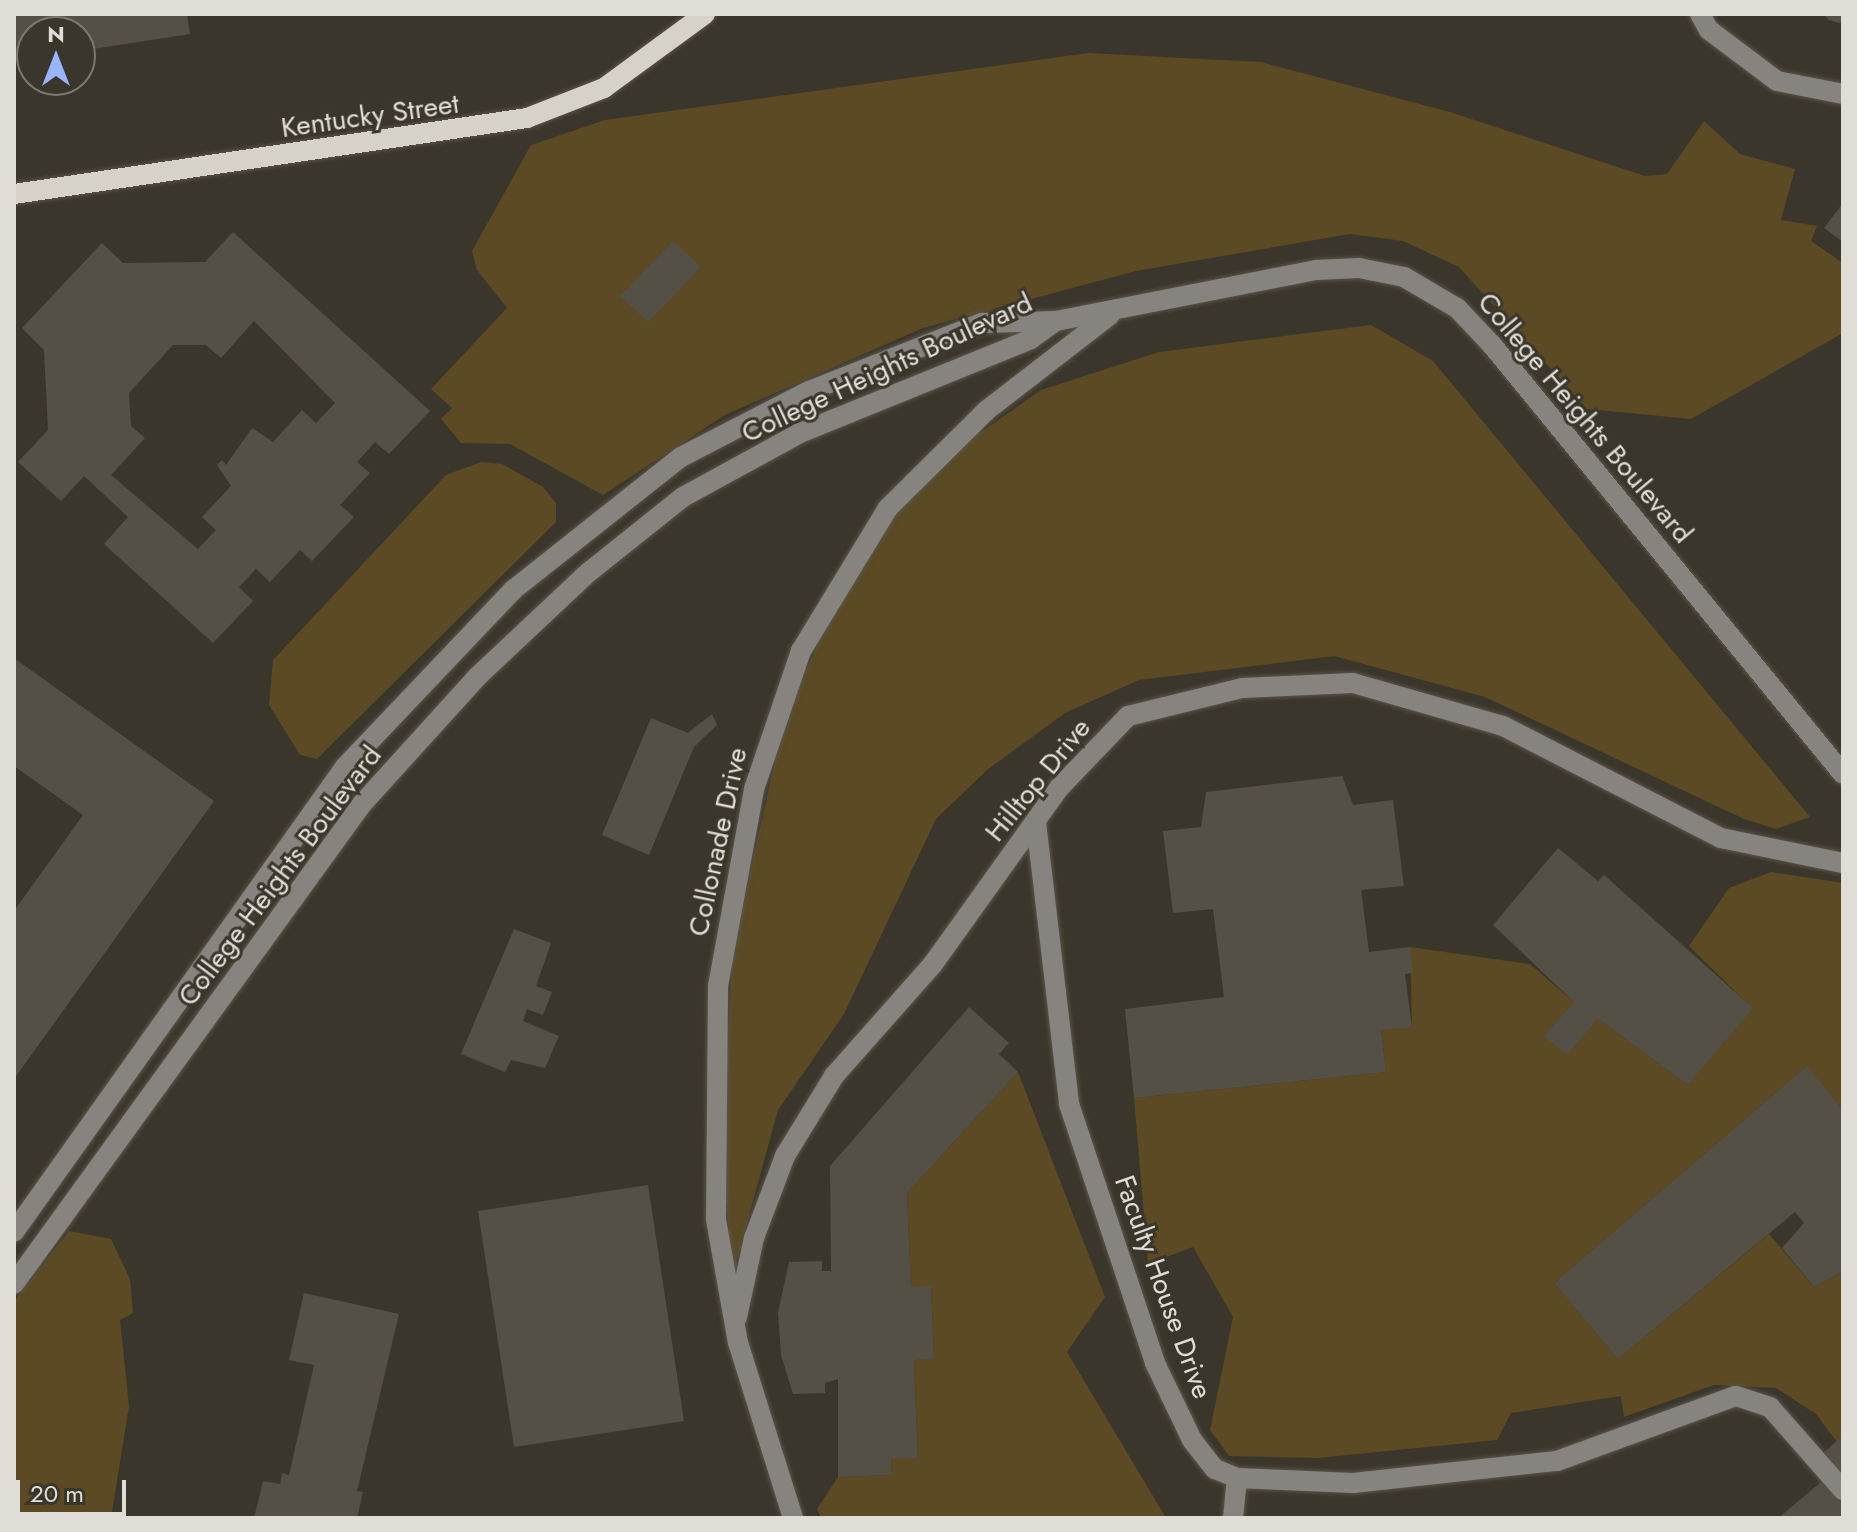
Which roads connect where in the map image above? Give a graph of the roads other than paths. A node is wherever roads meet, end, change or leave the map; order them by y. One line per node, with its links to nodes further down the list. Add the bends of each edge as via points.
1 (705, 14): 4 (main road, Kentucky Street, via 604,88 527,118)
2 (1700, 14): 3 (street, via 1709,30 1777,81)
3 (1843, 94)
4 (14, 194)
5 (1124, 307): 6 (street, College Heights Boulevard); 7 (street, College Heights Boulevard, via 1359,268 1404,277 1457,308); 12 (street, Collonade Drive, via 1063,345 928,462 827,596 782,691 739,849 718,986 716,1219 723,1285)
6 (1056, 321): 10 (street, College Heights Boulevard, via 982,323 809,391 681,457 513,590 345,767); 11 (street, College Heights Boulevard, via 1031,339 800,433 683,497 589,572 477,677 362,804)
7 (1843, 774)
8 (1036, 822): 9 (street, Hilltop Drive, via 1128,716 1242,688 1353,683 1503,726 1721,838); 12 (street, Hilltop Drive, via 933,964 834,1076 801,1130 754,1238); 13 (street, Faculty House Drive, via 1069,1104 1155,1363 1192,1440 1215,1469)
9 (1843, 863)
10 (14, 1232)
11 (14, 1284)
12 (737, 1317): 15 (street, Collonade Drive, via 738,1343)
13 (1237, 1478): 14 (street, via 1353,1483 1557,1461 1736,1396 1770,1407); 16 (street)
14 (1843, 1490)
15 (793, 1518)
16 (1233, 1518)

